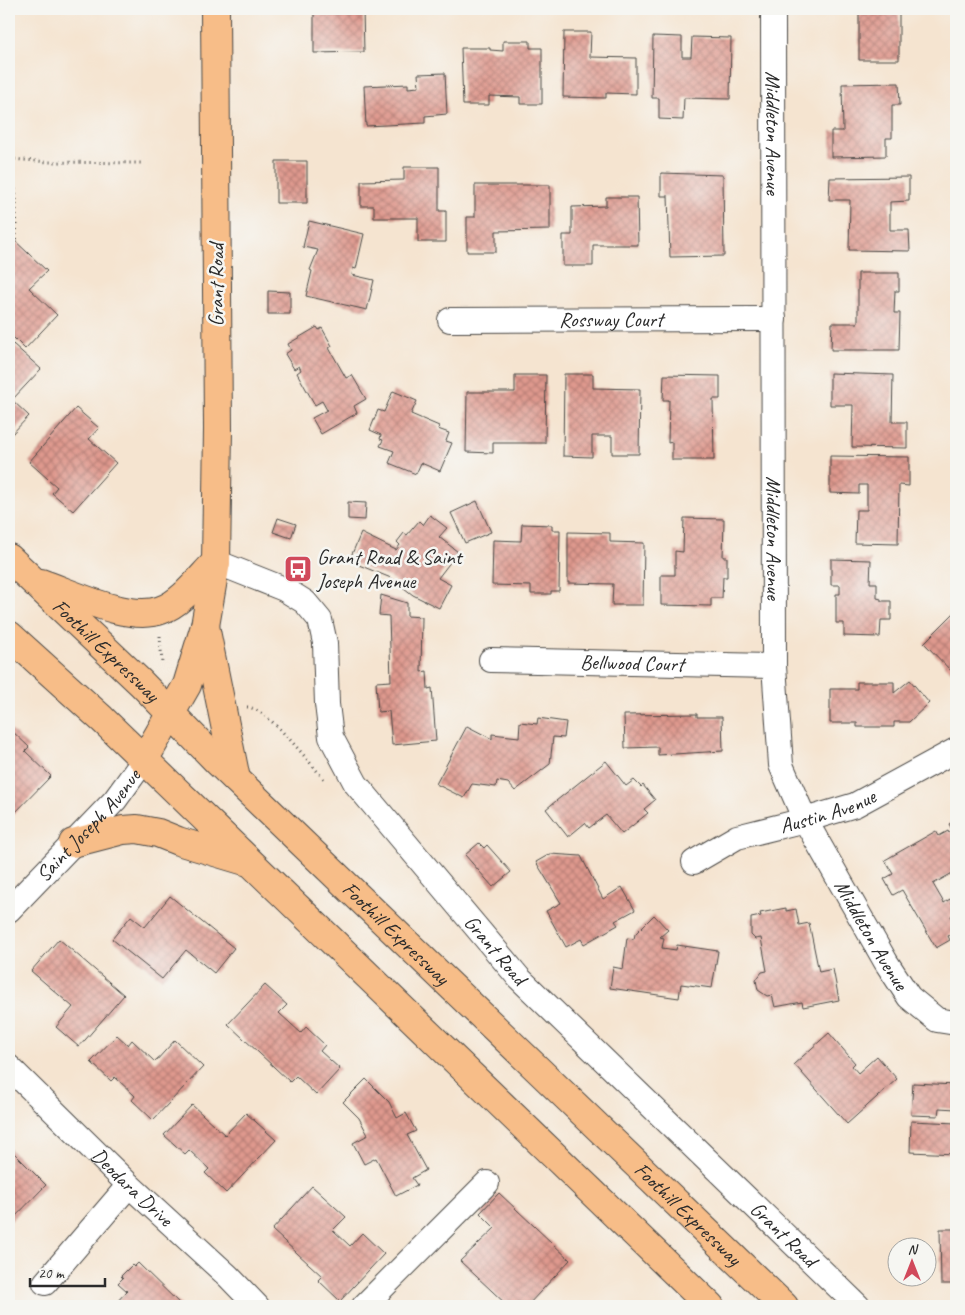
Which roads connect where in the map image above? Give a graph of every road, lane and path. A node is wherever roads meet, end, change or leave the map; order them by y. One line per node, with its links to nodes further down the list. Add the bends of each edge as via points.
1 (214, 9): 8 (main road, Grant Road)
2 (773, 9): 5 (street, Middleton Avenue)
3 (141, 163): 4 (path, via 11,159 16,197)
4 (16, 240)
5 (774, 319): 6 (street, Rossway Court); 15 (street, Middleton Avenue)
6 (450, 320)
7 (9, 558): 9 (main road, Foothill Expressway)
8 (216, 562): 9 (main road, via 178,600 156,611 133,612 104,606); 10 (main road, Grant Road); 36 (street, Grant Road, via 284,589 305,602 320,620 325,643 331,737 356,784 519,978)
9 (31, 580): 17 (main road, Foothill Expressway)
10 (205, 626): 17 (main road, Grant Road, via 187,685); 20 (main road)
11 (9, 635): 19 (main road)
12 (160, 635): 14 (path)
13 (491, 660): 15 (street, Bellwood Court)
14 (162, 662)
15 (774, 666): 22 (street, Middleton Avenue, via 781,765)
16 (238, 706): 21 (path, via 253,707 269,719)
17 (173, 714): 19 (main road, Grant Road); 20 (main road, Foothill Expressway)
18 (956, 750): 22 (street, Austin Avenue, via 855,805)
19 (144, 760): 23 (street, Saint Joseph Avenue, via 115,800); 25 (main road)
20 (236, 779): 35 (main road, Foothill Expressway)
21 (331, 787)
22 (805, 820): 24 (street, Austin Avenue, via 737,837); 27 (street, Middleton Avenue, via 909,997)
23 (73, 843): 25 (main road, via 137,829); 26 (street, Saint Joseph Avenue)
24 (694, 862)
25 (250, 863): 34 (main road)
26 (9, 910)
27 (947, 1022)
28 (9, 1067): 30 (street, Deodara Drive)
29 (487, 1183): 33 (street)
30 (129, 1185): 31 (street); 32 (street, Deodara Drive)
31 (45, 1283)
32 (257, 1306)
33 (364, 1306)
34 (710, 1306)
35 (784, 1306)
36 (858, 1306)

